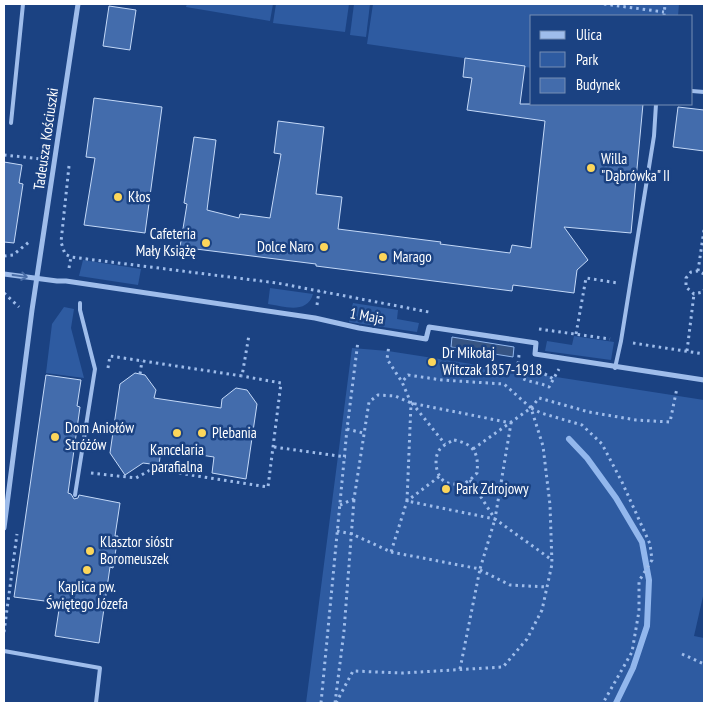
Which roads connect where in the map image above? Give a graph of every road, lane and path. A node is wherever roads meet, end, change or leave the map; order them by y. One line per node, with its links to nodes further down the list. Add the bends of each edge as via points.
1 (23, 4): 7 (lane)
2 (78, 4): 17 (street, Tadeusza Kościuszki)
3 (604, 4): 5 (path)
4 (665, 4): 5 (path)
5 (664, 14)
6 (656, 105): 18 (lane, via 654,136)
7 (11, 123)
8 (4, 155): 9 (path)
9 (45, 159)
10 (704, 230): 14 (path)
11 (34, 238): 13 (path, via 13,255)
12 (61, 242): 20 (path, via 65,254 71,257)
13 (4, 256)
14 (698, 271): 16 (path); 22 (path, via 691,272 686,278 686,287)
15 (4, 274): 17 (street, 1 Maja, one-way to 17)
16 (704, 274)
17 (37, 278): 32 (street, 1 Maja, via 315,318 426,339 429,326 536,344 535,354); 59 (street, Tadeusza Kościuszki)
18 (630, 285): 25 (path, via 586,278); 32 (lane)
19 (704, 290): 22 (path)
20 (320, 291)
21 (4, 293): 24 (path)
22 (694, 294): 29 (path)
23 (80, 303): 54 (lane, via 95,369)
24 (17, 306)
25 (576, 334)
26 (250, 335): 37 (path)
27 (358, 340): 45 (path)
28 (389, 344): 40 (path, via 387,359)
29 (687, 351)
30 (518, 355): 34 (path)
31 (142, 361): 35 (path); 36 (path, via 110,356); 37 (path)
32 (614, 368): 39 (street, 1 Maja)
33 (559, 372): 38 (path)
34 (519, 373): 38 (path, via 546,374); 38 (path, via 526,381 549,387)
35 (140, 374)
36 (107, 375)
37 (242, 376): 48 (path, via 281,383)
38 (554, 380)
39 (704, 380)
40 (402, 382): 42 (path); 43 (path, via 408,375 504,384)
41 (677, 387): 43 (path, via 670,422 590,412 539,398)
42 (411, 403): 44 (path); 46 (path, via 395,396 378,395 369,402); 47 (path); 56 (path)
43 (531, 408): 44 (path); 63 (path, via 543,446); 73 (path, via 582,425 602,444 650,544 652,560 639,581 639,611 632,652)
44 (511, 423): 49 (path); 58 (path)
45 (347, 429): 46 (path); 50 (path)
46 (363, 433): 55 (path)
47 (445, 444): 49 (path, via 454,440 465,442); 52 (path, via 438,452 435,467)
48 (274, 447): 50 (path); 51 (path, via 268,487 152,469 136,478 91,473)
49 (473, 449): 53 (path, via 478,458 477,472)
50 (346, 457): 57 (path)
51 (92, 463)
52 (440, 476): 53 (path, via 445,482 461,485); 56 (path)
53 (470, 480): 58 (path)
54 (75, 495)
55 (354, 499): 57 (path); 61 (path)
56 (407, 501): 58 (path); 62 (path)
57 (340, 505): 60 (path)
58 (495, 518): 63 (path); 64 (path)
59 (4, 528)
60 (337, 531): 61 (path); 71 (path)
61 (352, 534): 62 (path); 72 (path)
62 (391, 552): 64 (path)
63 (552, 560): 65 (path)
64 (480, 569): 65 (path, via 510,585); 69 (path)
65 (547, 587): 69 (path, via 542,610 528,639 503,667)
66 (4, 651): 70 (lane, via 100,668)
67 (682, 654): 68 (path)
68 (704, 664)
69 (460, 669): 72 (path, via 403,673 353,671)
70 (96, 703)
71 (320, 703)
72 (335, 703)
73 (603, 703)

